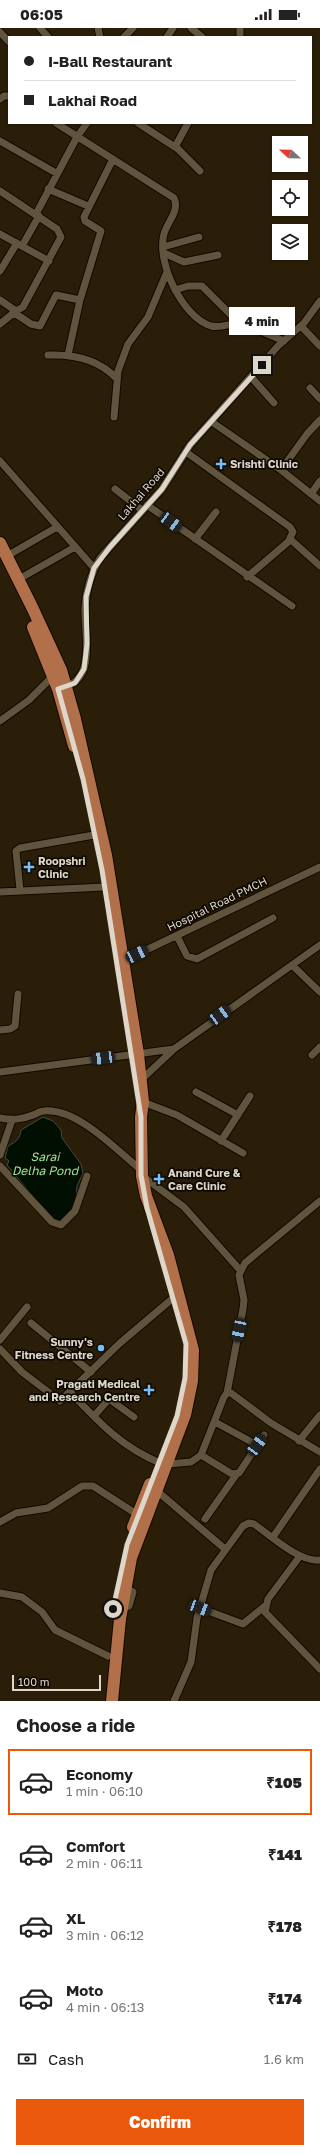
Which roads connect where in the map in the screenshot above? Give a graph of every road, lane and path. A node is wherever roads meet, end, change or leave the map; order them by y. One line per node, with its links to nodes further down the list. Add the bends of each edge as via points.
1 (40, 28): 5 (street)
2 (133, 28): 6 (street)
3 (191, 28): 7 (street)
4 (0, 32): 8 (street)
5 (47, 36)
6 (125, 36)
7 (201, 36)
8 (8, 41)
9 (0, 92): 10 (street)
10 (8, 96): 11 (street)
11 (0, 100)
12 (57, 124): 16 (street)
13 (86, 124): 16 (street)
14 (140, 124): 18 (street)
15 (187, 124): 18 (street)
16 (76, 137): 19 (street); 21 (street)
17 (0, 141): 21 (street)
18 (175, 147): 20 (street)
19 (113, 159): 24 (street); 29 (street, via 174,198 176,210 166,228)
20 (200, 171)
21 (56, 173): 22 (street)
22 (48, 189): 24 (street); 25 (street)
23 (0, 191): 25 (street)
24 (88, 206): 36 (street, via 85,221 101,231)
25 (37, 215): 28 (street); 31 (street, via 60,233 59,242)
26 (0, 234): 28 (street)
27 (199, 237): 29 (street)
28 (19, 244): 31 (street); 32 (street)
29 (163, 250): 30 (street, via 184,262); 33 (street)
30 (218, 255)
31 (49, 260): 38 (street, via 23,307)
32 (0, 271)
33 (168, 272): 34 (street); 47 (street, via 148,317 128,344)
34 (175, 290): 39 (street, via 188,286 202,286); 39 (street, via 190,311 203,322 219,327)
35 (0, 300): 38 (street)
36 (80, 300): 38 (street, via 56,295 40,326 30,324); 45 (street)
37 (320, 301): 41 (street, Lakhai Road)
38 (14, 311): 40 (street)
39 (238, 322): 42 (street)
40 (0, 324)
41 (301, 326): 42 (street, Lakhai Road); 43 (street)
42 (284, 341): 46 (street, Lakhai Road)
43 (320, 346)
44 (48, 355): 45 (street)
45 (68, 355): 47 (street, via 78,356 100,365)
46 (251, 377): 50 (street); 53 (street, Lakhai Road)
47 (117, 378): 51 (street)
48 (310, 388): 49 (street)
49 (320, 399)
50 (274, 403)
51 (114, 417)
52 (320, 420): 56 (street)
53 (212, 422): 54 (street, Lakhai Road); 56 (street)
54 (186, 452): 61 (street, Lakhai Road, via 174,473); 66 (street, via 290,527 293,532)
55 (0, 461): 64 (street)
56 (281, 470): 59 (street)
57 (320, 481): 59 (street)
58 (115, 489): 62 (street)
59 (311, 494): 60 (street)
60 (320, 501)
61 (147, 505): 62 (street, Lakhai Road); 65 (street)
62 (142, 510): 71 (street, Lakhai Road)
63 (216, 512): 65 (street)
64 (57, 527): 68 (street); 69 (street)
65 (195, 539): 72 (street)
66 (290, 539): 70 (street); 72 (street)
67 (0, 543): 69 (highway)
68 (75, 547): 71 (street); 73 (street)
69 (4, 557): 73 (highway); 75 (highway)
70 (320, 566)
71 (94, 568): 76 (street, Lakhai Road, via 86,597 87,644 84,669 75,683)
72 (247, 577): 74 (street)
73 (19, 579): 76 (highway, via 54,655)
74 (292, 606)
75 (53, 676): 76 (highway); 77 (street, via 29,700)
76 (62, 688): 78 (highway); 80 (highway, via 96,809)
77 (0, 721)
78 (94, 835): 80 (highway); 82 (street, via 20,848 16,851)
79 (320, 867): 85 (street, Hospital Road PMCH)
80 (105, 870): 81 (highway); 87 (highway)
81 (104, 887): 82 (street); 94 (highway)
82 (20, 890): 83 (street)
83 (0, 892)
84 (273, 918): 85 (street, via 197,959 187,956)
85 (177, 936): 87 (street, Hospital Road PMCH)
86 (320, 945): 88 (street)
87 (123, 960): 94 (highway)
88 (292, 965): 89 (street); 93 (street)
89 (320, 992)
90 (18, 994): 91 (street, via 15,1026 10,1030)
91 (0, 1030)
92 (320, 1047): 95 (street)
93 (174, 1049): 94 (street); 97 (street)
94 (135, 1054): 96 (street); 97 (highway); 102 (highway)
95 (312, 1055)
96 (0, 1072)
97 (141, 1080): 100 (highway)
98 (196, 1092): 101 (street)
99 (250, 1096): 101 (street)
100 (143, 1102): 102 (highway); 105 (street, via 176,1115)
101 (238, 1115): 105 (street)
102 (141, 1117): 109 (highway)
103 (0, 1118): 104 (street)
104 (12, 1120): 107 (street); 109 (street, via 23,1119 43,1111 63,1113 84,1123)
105 (221, 1141): 106 (street)
106 (243, 1153)
107 (0, 1154)
108 (0, 1166): 110 (street, via 52,1222 61,1225 75,1211)
109 (141, 1172): 112 (street, via 184,1207); 113 (highway, via 147,1208)
110 (86, 1176)
111 (320, 1201): 112 (street, via 245,1263)
112 (240, 1270): 120 (street, via 243,1309)
113 (176, 1296): 118 (street); 130 (highway, via 186,1344 185,1378)
114 (27, 1306): 116 (street)
115 (30, 1323): 118 (street)
116 (0, 1340)
117 (0, 1349): 119 (street, via 22,1372 60,1401)
118 (90, 1372): 119 (street)
119 (70, 1392): 122 (street)
120 (227, 1393): 124 (street); 126 (street, via 235,1394 271,1423)
121 (320, 1415): 126 (street)
122 (94, 1416): 123 (street, via 109,1399); 130 (street, via 115,1438 142,1456)
123 (134, 1417)
124 (215, 1422): 127 (street); 129 (street)
125 (264, 1435): 127 (street)
126 (299, 1441): 128 (street)
127 (257, 1445): 132 (street)
128 (320, 1452)
129 (201, 1455): 130 (street, via 191,1462); 132 (street)
130 (164, 1464): 133 (highway); 134 (highway)
131 (320, 1469): 137 (street)
132 (236, 1475): 135 (street)
133 (157, 1491): 138 (street); 147 (highway, via 138,1539 125,1588)
134 (138, 1515): 136 (street, via 88,1484 48,1508 16,1513); 144 (highway, via 127,1545 118,1584)
135 (205, 1519)
136 (0, 1522)
137 (273, 1537): 138 (street, via 249,1523 243,1526); 139 (street)
138 (226, 1549): 143 (street, via 212,1570)
139 (300, 1556): 140 (street, via 313,1561); 142 (street)
140 (320, 1560)
141 (0, 1593): 144 (street, via 22,1597 42,1612 55,1630)
142 (265, 1606): 143 (street, via 243,1624); 145 (street, via 269,1616)
143 (200, 1608): 148 (street, via 191,1662)
144 (108, 1656): 146 (highway)
145 (320, 1669)
146 (106, 1701)
147 (112, 1701)
148 (174, 1701)

